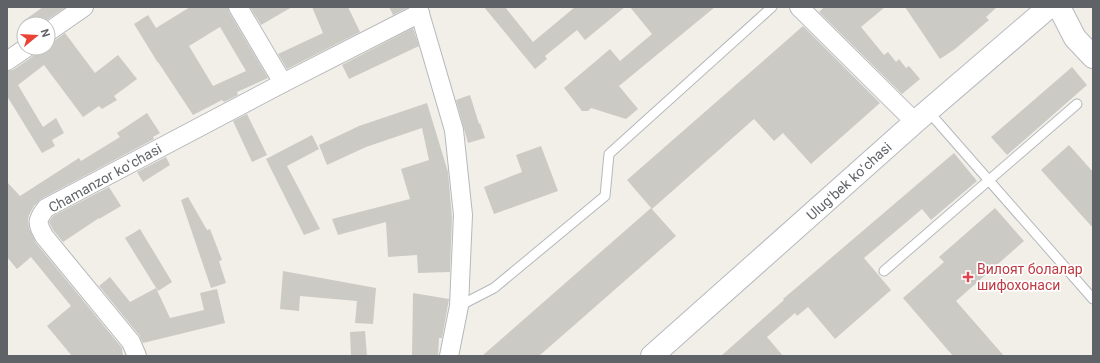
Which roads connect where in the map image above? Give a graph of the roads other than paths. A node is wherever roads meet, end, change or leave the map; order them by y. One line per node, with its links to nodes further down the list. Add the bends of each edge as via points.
1 (84, 7): 8 (street)
2 (238, 7): 12 (street)
3 (772, 7): 18 (lane, via 609,154 605,196 494,288)
4 (799, 7): 14 (street)
5 (1049, 7): 14 (street, Ulugʻbek koʻchasi)
6 (1059, 7): 10 (street, via 1075,38)
7 (419, 10): 12 (street, Chamanzor koʻchasi); 18 (street, via 454,130 463,215)
8 (56, 26)
9 (16, 55): 11 (street)
10 (1093, 57)
11 (7, 61)
12 (283, 83): 19 (street, Chamanzor koʻchasi, via 46,208 39,217 38,226 44,236 131,342)
13 (1077, 104): 15 (lane)
14 (921, 117): 15 (lane); 21 (street, Ulugʻbek koʻchasi)
15 (989, 180): 16 (lane); 17 (lane)
16 (884, 271)
17 (1093, 299)
18 (459, 306): 20 (street)
19 (138, 356)
20 (449, 356)
21 (652, 356)

